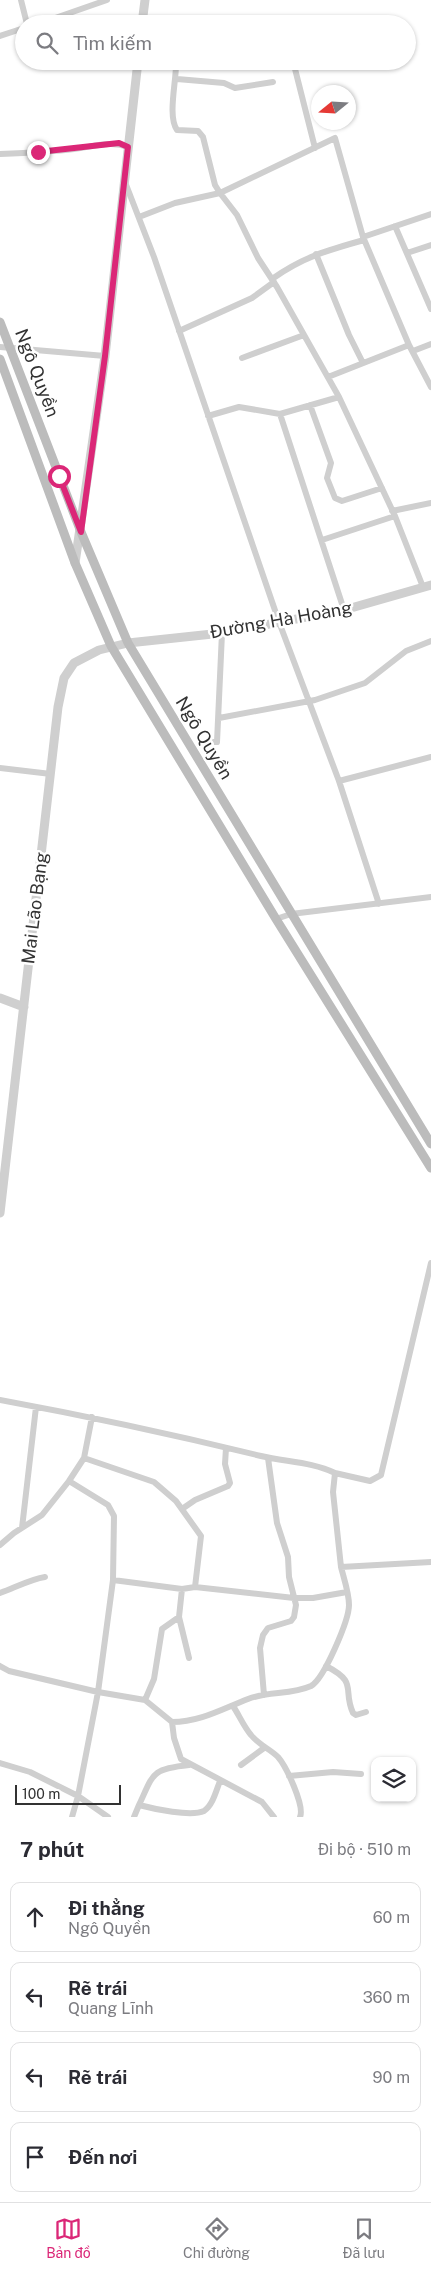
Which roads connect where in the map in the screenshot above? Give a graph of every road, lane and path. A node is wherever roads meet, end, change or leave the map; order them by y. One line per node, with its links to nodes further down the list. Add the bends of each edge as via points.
1 (21, 0): 5 (street)
2 (107, 0): 4 (street)
3 (145, 0): 7 (street)
4 (92, 2): 6 (street)
5 (24, 15)
6 (60, 15)
7 (143, 15)
8 (15, 31): 9 (street)
9 (0, 36)
10 (137, 70): 15 (street)
11 (176, 70): 13 (street)
12 (294, 70): 16 (street)
13 (176, 79): 14 (street, via 224,83 235,88); 19 (street, via 173,124 179,131 198,131 203,137)
14 (273, 82)
15 (128, 147): 17 (street, via 119,143); 18 (street)
16 (315, 148): 19 (street); 23 (street, via 335,138)
17 (0, 154)
18 (124, 181): 21 (street); 36 (street)
19 (220, 193): 21 (street, via 175,203); 27 (street, via 237,215)
20 (431, 214): 22 (street)
21 (139, 217): 30 (street)
22 (395, 226): 23 (street); 25 (street)
23 (363, 238): 26 (street); 33 (street)
24 (431, 245): 25 (street)
25 (406, 253): 28 (street)
26 (316, 254): 27 (street, via 294,264); 39 (street, via 348,335)
27 (273, 280): 30 (street, via 252,298); 31 (street)
28 (431, 309)
29 (0, 322): 34 (main road, Ngô Quyền)
30 (180, 331): 45 (street)
31 (304, 335): 37 (street); 40 (street)
32 (431, 344): 35 (street)
33 (409, 345): 35 (street); 39 (street)
34 (5, 347): 36 (street); 49 (main road, Ngô Quyền)
35 (412, 352): 41 (street)
36 (105, 356): 49 (street)
37 (242, 358)
38 (0, 359): 51 (main road, Ngô Quyền)
39 (363, 362): 40 (street)
40 (328, 377): 42 (street)
41 (431, 387)
42 (339, 398): 43 (street); 46 (street)
43 (310, 405): 44 (street); 46 (street, via 331,463 327,478 335,498 342,501)
44 (280, 414): 45 (street, via 239,407); 50 (street)
45 (208, 416): 54 (street)
46 (382, 488): 48 (street)
47 (431, 503): 48 (street)
48 (394, 513): 50 (street); 52 (street)
49 (81, 532): 51 (street); 57 (main road, Ngô Quyền)
50 (322, 540): 53 (street)
51 (75, 563): 58 (main road, Ngô Quyền)
52 (427, 586): 53 (street, Đường Hà Hoàng)
53 (344, 610): 54 (street, Đường Hà Hoàng)
54 (279, 622): 55 (street, Đường Hà Hoàng); 59 (street)
55 (222, 633): 57 (street, Đường Hà Hoàng); 60 (street)
56 (431, 641): 59 (street, via 406,651 365,683)
57 (128, 643): 58 (street, Mai Lão Bạng); 68 (main road, Ngô Quyền)
58 (111, 646): 64 (street, Mai Lão Bạng, via 74,663 64,678); 69 (main road, Ngô Quyền)
59 (309, 702): 60 (street); 65 (street)
60 (219, 718): 61 (street, via 217,742)
61 (201, 742)
62 (431, 757): 65 (street)
63 (0, 768): 64 (street)
64 (51, 774): 71 (street, Mai Lão Bạng)
65 (339, 781): 67 (street)
66 (431, 898): 67 (street)
67 (379, 904): 68 (street)
68 (291, 914): 69 (street); 72 (main road, Ngô Quyền)
69 (276, 918): 73 (main road, Ngô Quyền)
70 (0, 998): 71 (street)
71 (24, 1007): 74 (street, Mai Lão Bạng)
72 (431, 1144)
73 (431, 1168)
74 (0, 1213)
75 (431, 1263): 82 (street, via 381,1475 370,1481)
76 (0, 1400): 77 (street)
77 (36, 1407): 78 (street); 85 (street)
78 (92, 1417): 79 (street); 80 (street)
79 (226, 1448): 81 (street); 84 (street, via 228,1486)
80 (84, 1458): 83 (street); 84 (street, via 154,1482)
81 (268, 1458): 82 (street, via 322,1467); 95 (street, via 277,1523 288,1557)
82 (335, 1473): 88 (street, via 333,1492)
83 (69, 1481): 85 (street, via 42,1515); 90 (street, via 108,1505 114,1516)
84 (182, 1509): 91 (street, via 201,1536)
85 (22, 1528): 86 (street)
86 (0, 1545)
87 (431, 1562): 88 (street)
88 (341, 1568): 93 (street)
89 (45, 1577): 94 (street)
90 (112, 1580): 92 (street); 100 (street)
91 (195, 1587): 92 (street); 95 (street)
92 (182, 1589): 96 (street)
93 (347, 1592): 95 (street); 99 (street, via 349,1606)
94 (0, 1593)
95 (294, 1598): 101 (street, via 296,1606 291,1621 268,1628 263,1635 260,1648)
96 (179, 1617): 97 (street); 102 (street, via 162,1629 154,1679)
97 (189, 1658)
98 (0, 1666): 100 (street, via 9,1671)
99 (326, 1666): 101 (street, via 312,1685 296,1691); 104 (street, via 346,1682 353,1714)
100 (98, 1692): 102 (street); 113 (street)
101 (264, 1695): 103 (street)
102 (145, 1700): 105 (street)
103 (233, 1706): 105 (street, via 197,1720); 106 (street, via 251,1735)
104 (366, 1712)
105 (172, 1722): 108 (street, via 177,1750)
106 (264, 1748): 109 (street); 111 (street, via 277,1756)
107 (0, 1763): 113 (street, via 30,1772)
108 (189, 1765): 112 (street); 114 (street, via 157,1772 150,1779)
109 (241, 1765)
110 (361, 1774): 111 (street, via 333,1772)
111 (289, 1776): 120 (street, via 301,1806)
112 (220, 1781): 115 (street, via 209,1806); 119 (street, via 262,1802)
113 (78, 1796): 116 (street); 117 (street)
114 (139, 1805): 115 (street); 118 (street)
115 (197, 1816)
116 (72, 1817)
117 (108, 1817)
118 (134, 1817)
119 (274, 1817)
120 (300, 1817)

